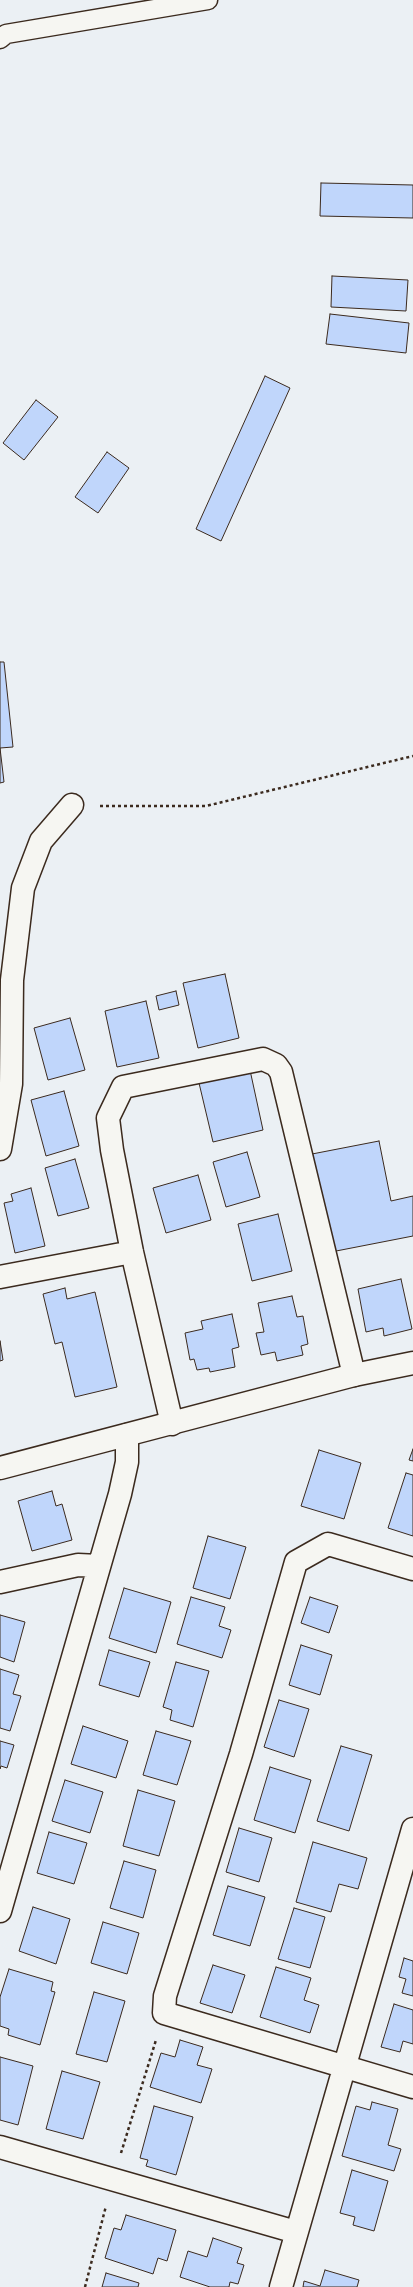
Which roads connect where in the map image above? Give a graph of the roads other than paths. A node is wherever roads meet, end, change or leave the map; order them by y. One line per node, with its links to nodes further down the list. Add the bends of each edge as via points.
1 (208, 0): 2 (lane, via 6,34)
2 (0, 39)
3 (72, 805): 4 (street, via 41,841 23,888 12,980 10,1084)
4 (0, 1149)
5 (132, 1252): 6 (street); 8 (street, via 108,1118 123,1087 263,1059 276,1065 281,1072); 9 (street)
6 (0, 1277)
7 (413, 1363): 8 (street)
8 (354, 1375): 9 (street)
9 (172, 1424): 10 (street)
10 (127, 1435): 11 (street); 12 (street, via 127,1462)
11 (0, 1468)
12 (99, 1566): 14 (street, via 78,1565); 16 (street)
13 (413, 1569): 17 (street, via 328,1544 296,1562 241,1754 165,1996 164,2013)
14 (0, 1582)
15 (413, 1829): 17 (street)
16 (0, 1911)
17 (345, 2067): 18 (street); 20 (street)
18 (413, 2087)
19 (0, 2147): 20 (street)
20 (296, 2232): 21 (street)
21 (281, 2287)

